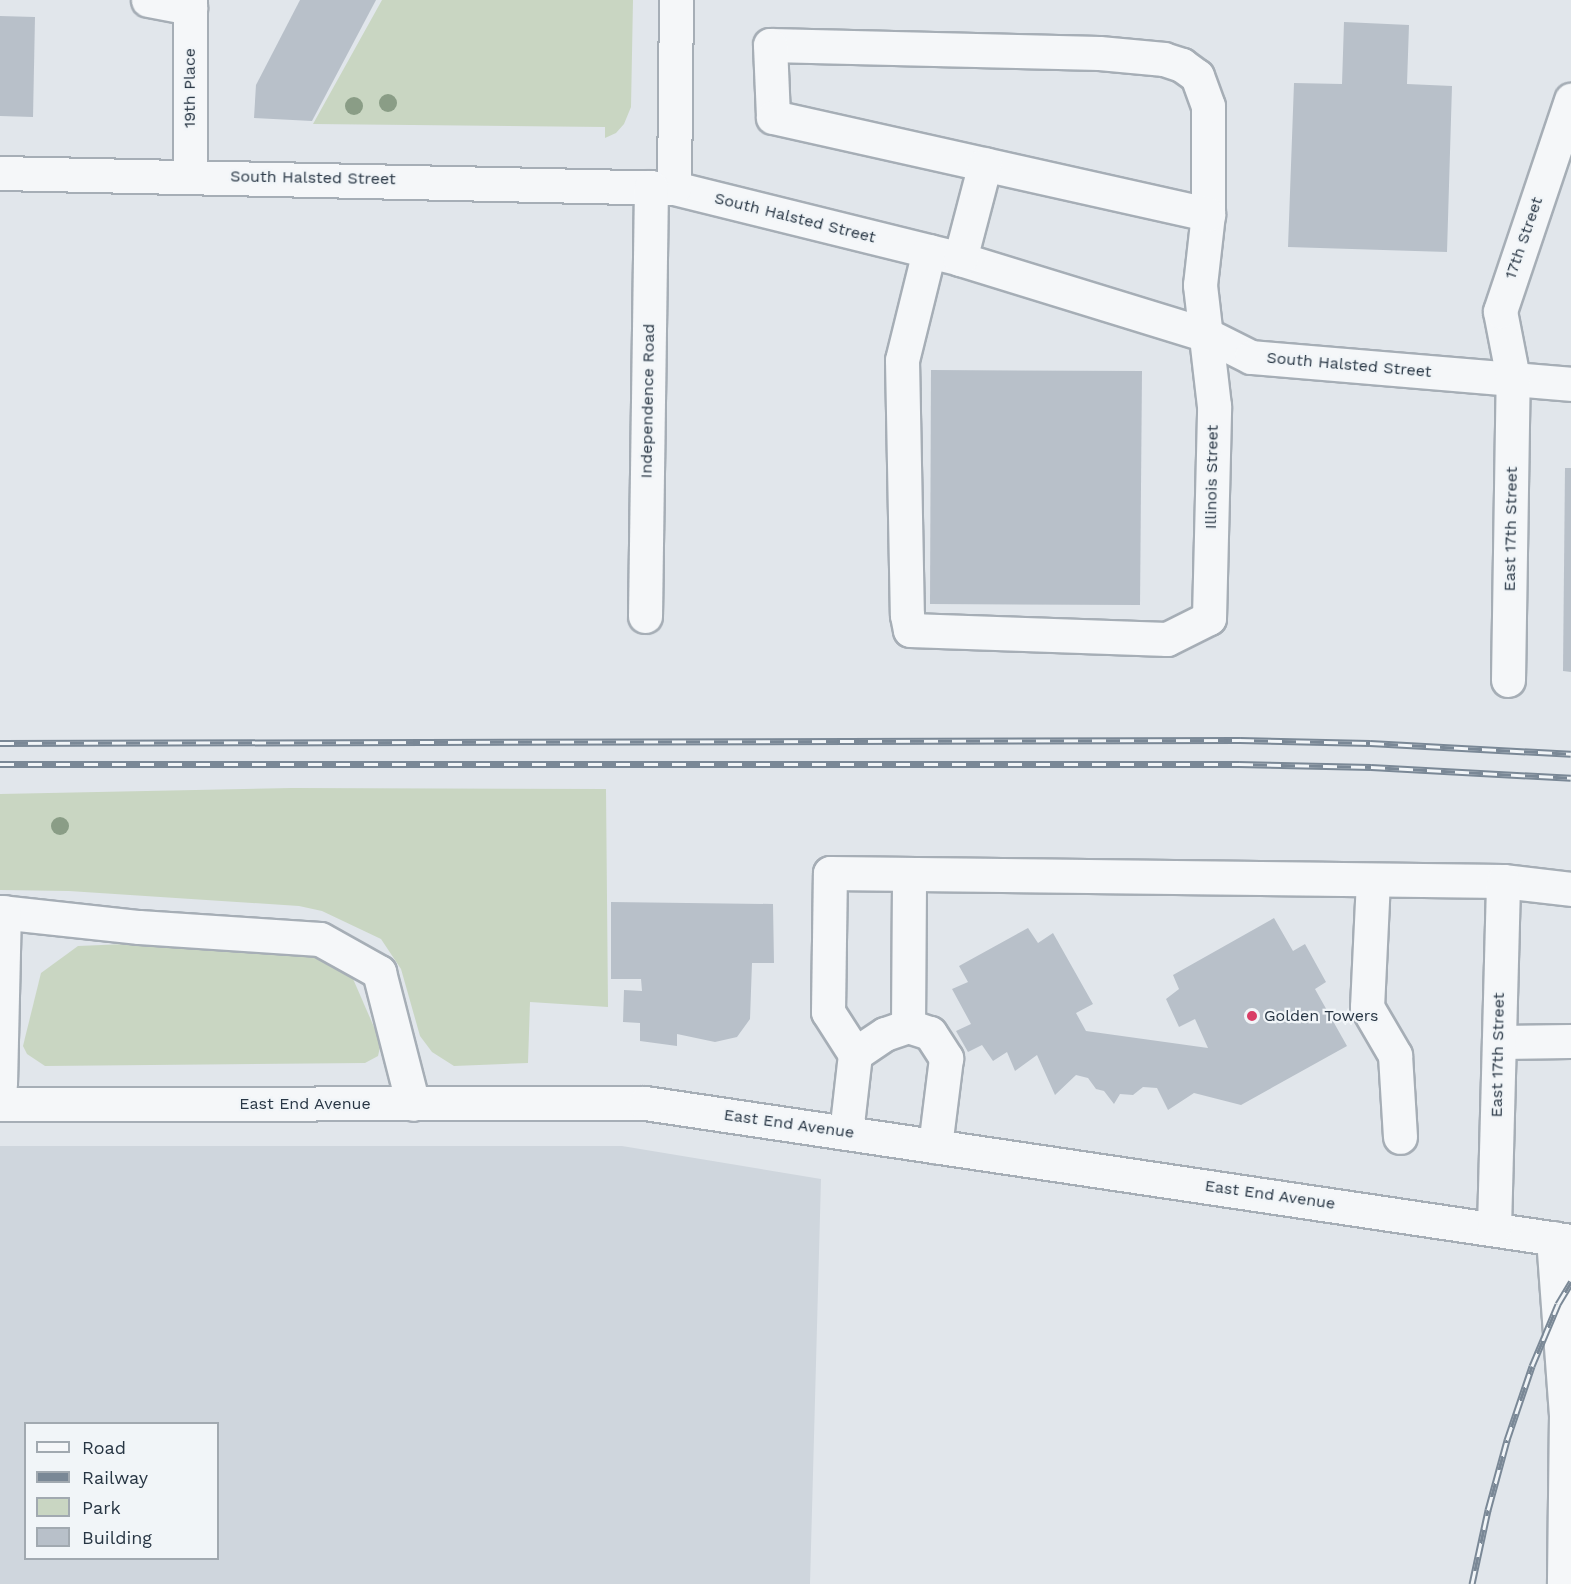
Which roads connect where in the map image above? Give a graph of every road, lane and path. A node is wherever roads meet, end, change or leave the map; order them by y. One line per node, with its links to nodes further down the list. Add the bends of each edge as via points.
1 (148, 0): 3 (street)
2 (676, 0): 8 (street, Independence Road)
3 (190, 4): 7 (street, 19th Place)
4 (1569, 114): 12 (street, 17th Street, via 1500,311)
5 (985, 164): 9 (street); 9 (street, Illinois Street, via 773,117 770,45 1099,53 1164,59 1182,65 1197,76 1208,106); 10 (street)
6 (0, 173): 7 (street, South Halsted Street)
7 (190, 175): 8 (street, South Halsted Street)
8 (663, 187): 10 (street, South Halsted Street); 14 (street, Independence Road)
9 (1208, 214): 11 (street, Illinois Street, via 1200,285)
10 (944, 255): 11 (street, South Halsted Street); 11 (street, Illinois Street, via 902,360 910,630 1167,639 1209,618 1214,406)
11 (1207, 335): 12 (street, South Halsted Street, via 1251,357)
12 (1513, 378): 13 (street, South Halsted Street); 15 (street, East 17th Street)
13 (1571, 384)
14 (645, 616)
15 (1508, 680)
16 (909, 874): 17 (street); 21 (street); 24 (street, via 830,873 828,1012)
17 (1373, 880): 18 (street); 29 (street, via 1367,1007 1395,1055)
18 (1503, 881): 19 (street); 23 (street, East 17th Street)
19 (1571, 889)
20 (2, 912): 25 (street); 27 (street, via 139,927 320,939 379,972)
21 (908, 1026): 24 (street, via 885,1034); 30 (street, via 930,1034 946,1058)
22 (1571, 1041): 23 (street)
23 (1499, 1042): 31 (street, East 17th Street)
24 (855, 1054): 28 (street)
25 (0, 1084)
26 (0, 1104): 27 (street, East End Avenue)
27 (413, 1104): 28 (street, East End Avenue, via 645,1103)
28 (846, 1133): 30 (street, East End Avenue)
29 (1400, 1137)
30 (935, 1146): 31 (street, East End Avenue)
31 (1494, 1228): 32 (street, East End Avenue)
32 (1562, 1239): 33 (street)
33 (1564, 1584)

